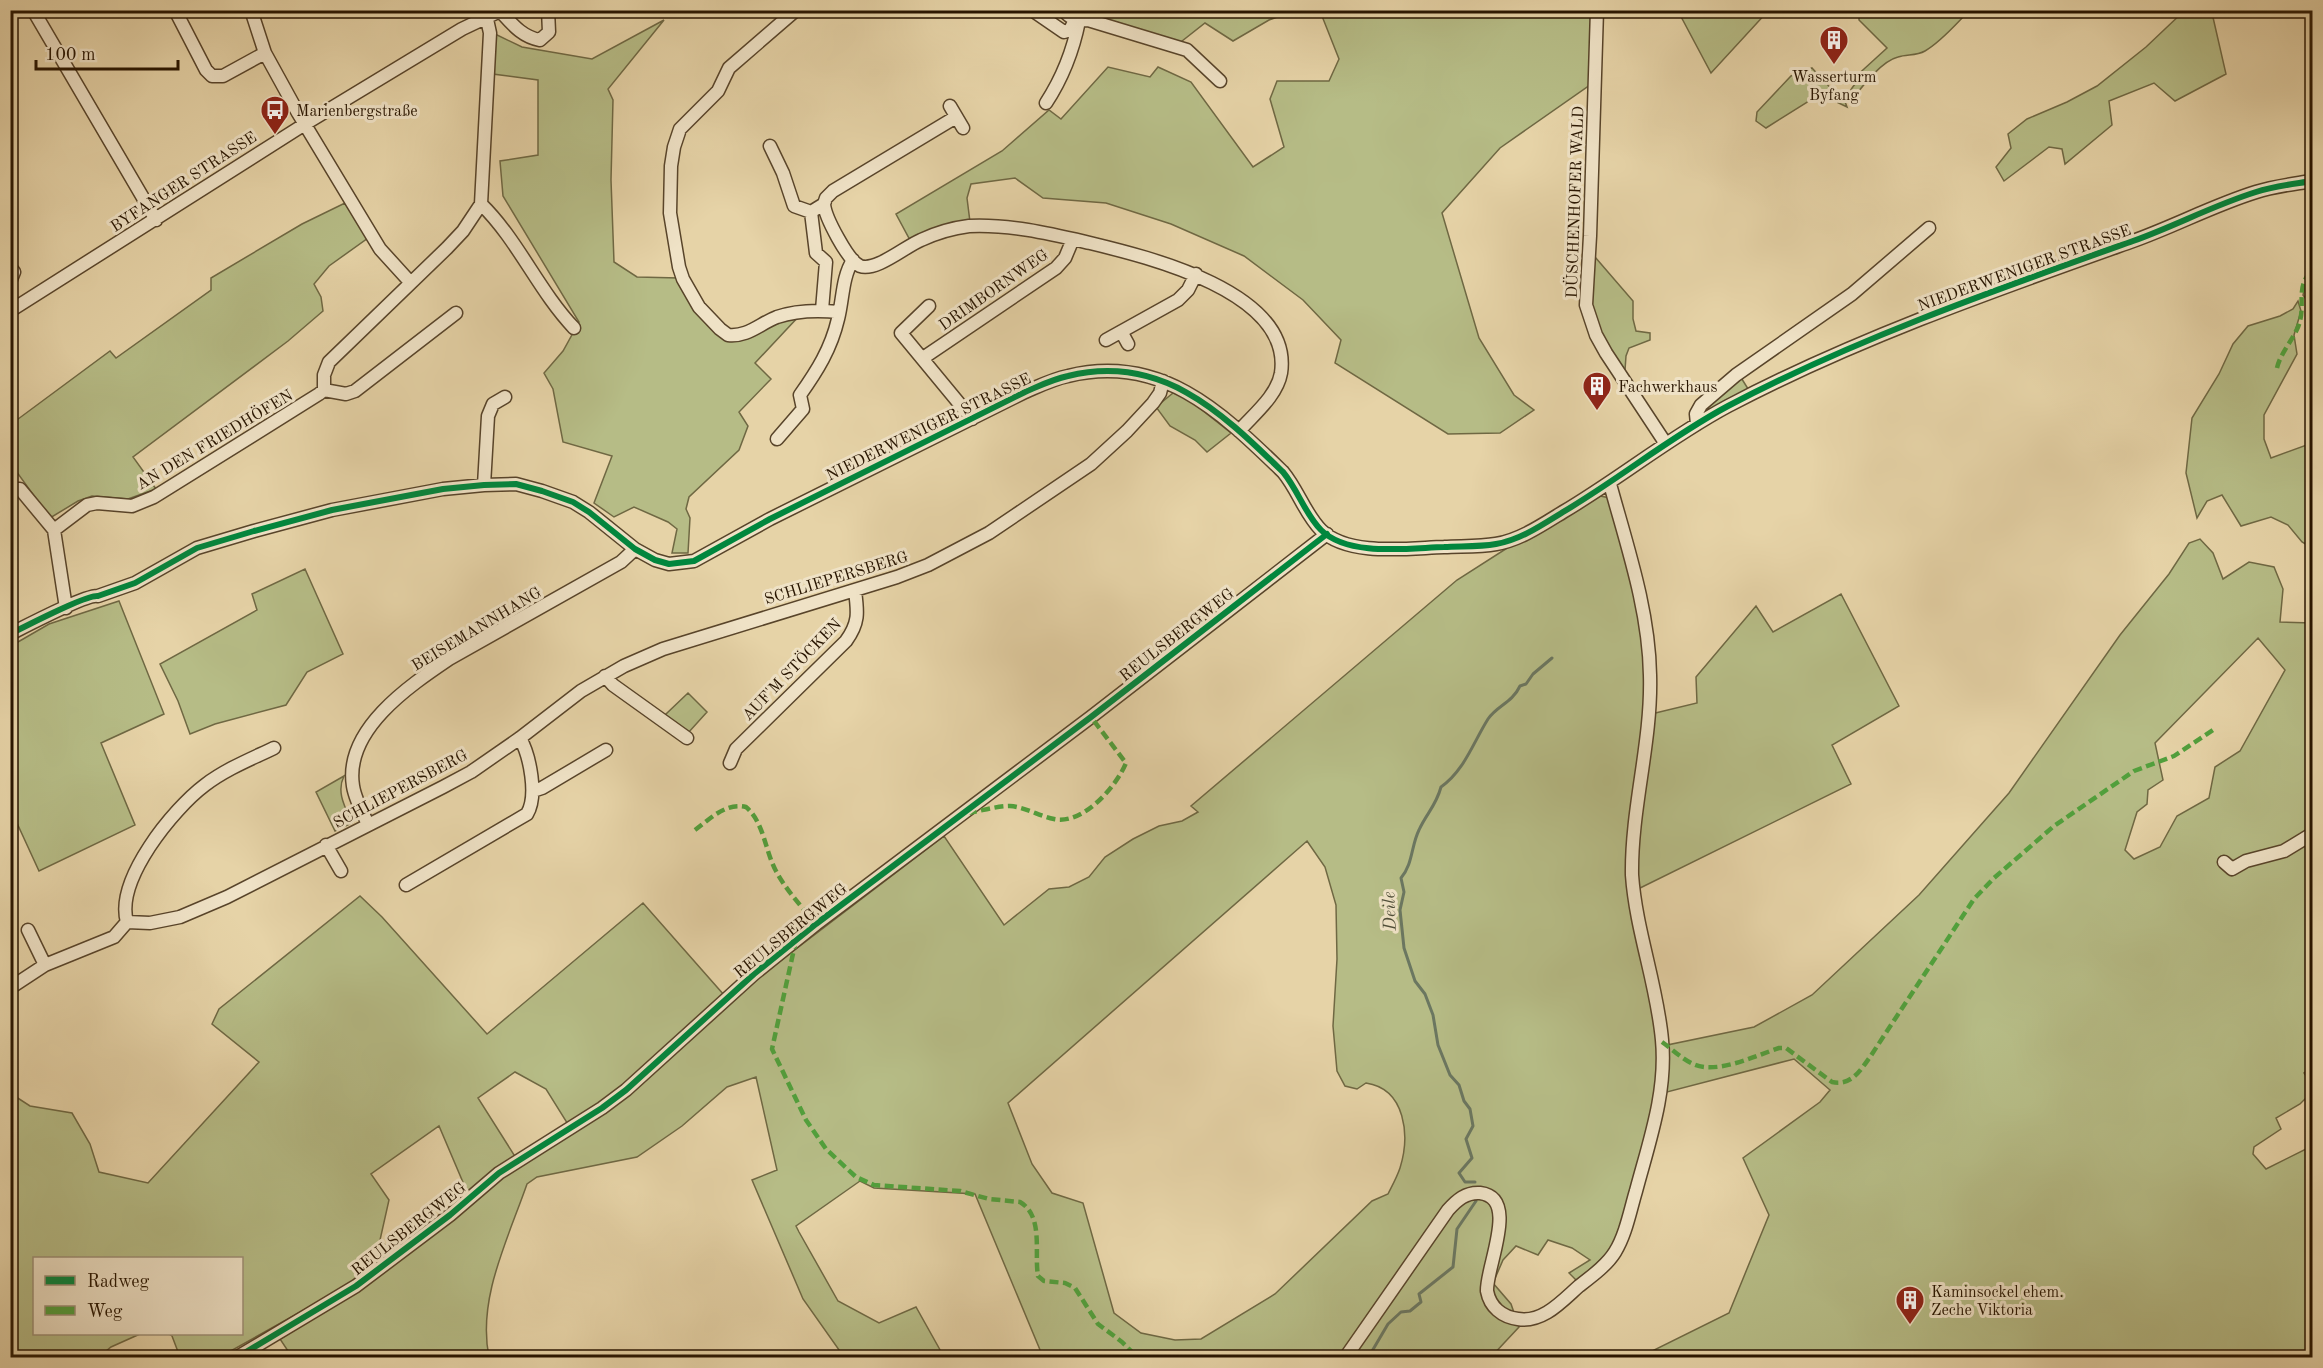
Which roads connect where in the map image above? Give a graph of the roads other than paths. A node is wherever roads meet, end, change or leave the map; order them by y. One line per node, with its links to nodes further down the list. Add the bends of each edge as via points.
1 (33, 10): 22 (street)
2 (175, 10): 12 (street, via 212,76 223,76)
3 (251, 10): 12 (street)
4 (548, 10): 9 (street, BYFANGER STRASSE, via 549,32 540,40 519,32)
5 (796, 10): 31 (street, via 729,68 718,91 680,129 671,166 670,213 683,279 699,307 720,330 746,334 782,316)
6 (1032, 10): 11 (street, via 1064,32)
7 (1063, 10): 11 (street)
8 (1597, 10): 45 (street, DÜSCHENHOFER WALD, via 1586,305 1606,353)
9 (501, 11): 10 (street, BYFANGER STRASSE)
10 (486, 14): 16 (street, BYFANGER STRASSE); 19 (street, via 490,33)
11 (1077, 20): 13 (street, via 1175,45 1196,56); 14 (street, via 1064,74)
12 (265, 53): 16 (street)
13 (1220, 81)
14 (1046, 103)
15 (950, 106): 20 (street, via 960,122 832,191)
16 (305, 124): 22 (street, BYFANGER STRASSE); 29 (street, via 380,249)
17 (770, 146): 21 (street, via 794,206)
18 (2313, 181): 42 (street, NIEDERWENIGER STRASSE, via 2258,191 2142,238 1983,294 1834,356)
19 (482, 204): 29 (street, via 463,231); 35 (street)
20 (824, 204): 21 (street); 25 (street, via 827,218)
21 (811, 212): 31 (street, via 816,253 826,262)
22 (156, 220): 32 (street, BYFANGER STRASSE)
23 (1929, 228): 42 (street, via 1852,294 1736,375 1701,405)
24 (1073, 239): 25 (street, via 1021,229 966,227 924,238 870,267); 27 (street); 37 (street, DRIMBORNWEG, via 1056,268)
25 (853, 260): 33 (street)
26 (10, 267): 28 (street, via 14,272)
27 (1196, 274): 36 (street, via 1182,297 1125,338); 43 (street, via 1239,298 1267,326 1280,350 1278,384)
28 (10, 282)
29 (410, 282): 39 (street, via 329,362)
30 (929, 306): 37 (street, NIEDERWENIGER STRASSE, via 901,333)
31 (822, 310): 33 (street)
32 (10, 311)
33 (839, 312): 44 (street, via 824,359 800,395 803,409)
34 (456, 313): 39 (street, via 355,392)
35 (574, 328)
36 (1106, 340)
37 (923, 358): 41 (street, NIEDERWENIGER STRASSE)
38 (1164, 381): 41 (street, NIEDERWENIGER STRASSE, via 1106,372 1067,376); 43 (street, NIEDERWENIGER STRASSE, via 1205,402); 52 (street, SCHLIEPERSBERG, via 1153,403 1120,438 1091,464 1016,516 928,565)
39 (324, 390): 49 (street, AN DEN FRIEDHÖFEN, via 154,496 132,506 87,505)
40 (505, 397): 47 (street, via 493,404 488,416)
41 (972, 419): 51 (street, NIEDERWENIGER STRASSE, via 694,561 665,563)
42 (1696, 424): 45 (street, NIEDERWENIGER STRASSE)
43 (1239, 431): 50 (street, NIEDERWENIGER STRASSE, via 1290,480)
44 (777, 440)
45 (1666, 444): 46 (street, NIEDERWENIGER STRASSE)
46 (1610, 484): 50 (street, NIEDERWENIGER STRASSE, via 1526,533 1496,544 1377,548 1355,545); 73 (street, via 1638,590 1649,654 1649,701 1632,875 1661,1032 1663,1068 1656,1115 1630,1213 1619,1245 1608,1261 1546,1314 1520,1320 1496,1309 1487,1291 1500,1216 1498,1203 1484,1194 1462,1197 1448,1210)
47 (484, 485): 51 (street, NIEDERWENIGER STRASSE, via 516,484 567,500 605,523); 53 (street, NIEDERWENIGER STRASSE, via 339,508 262,528 198,548 135,583 98,596 95,603)
48 (10, 489): 49 (street, via 20,489)
49 (54, 530): 53 (street)
50 (1327, 534): 72 (street, REULSBERGWEG, via 816,924 610,1102 500,1173 356,1286)
51 (635, 549): 62 (street, BEISEMANNHANG, via 621,562 449,659 377,718 360,741 352,771 356,798)
52 (855, 591): 55 (street, SCHLIEPERSBERG, via 663,648); 60 (street, AUF'M STÖCKEN, via 857,618 846,641 736,749)
53 (68, 607): 54 (street, NIEDERWENIGER STRASSE)
54 (10, 634)
55 (605, 676): 56 (street, SCHLIEPERSBERG); 57 (street)
56 (520, 738): 61 (street); 62 (street, SCHLIEPERSBERG, via 471,772)
57 (687, 738)
58 (274, 748): 68 (street, via 207,784 179,807 135,872 124,905)
59 (606, 750): 61 (street)
60 (730, 763)
61 (533, 790): 67 (street, via 527,814)
62 (368, 824): 64 (street, SCHLIEPERSBERG)
63 (2313, 834): 65 (street, via 2284,851 2232,869)
64 (326, 846): 66 (street, SCHLIEPERSBERG); 68 (street, SCHLIEPERSBERG, via 180,917 150,923)
65 (2224, 862)
66 (341, 871)
67 (406, 885)
68 (127, 922): 70 (street, via 114,937)
69 (28, 930): 70 (street)
70 (45, 965): 71 (street)
71 (10, 988)
72 (236, 1358)
73 (1345, 1358)

